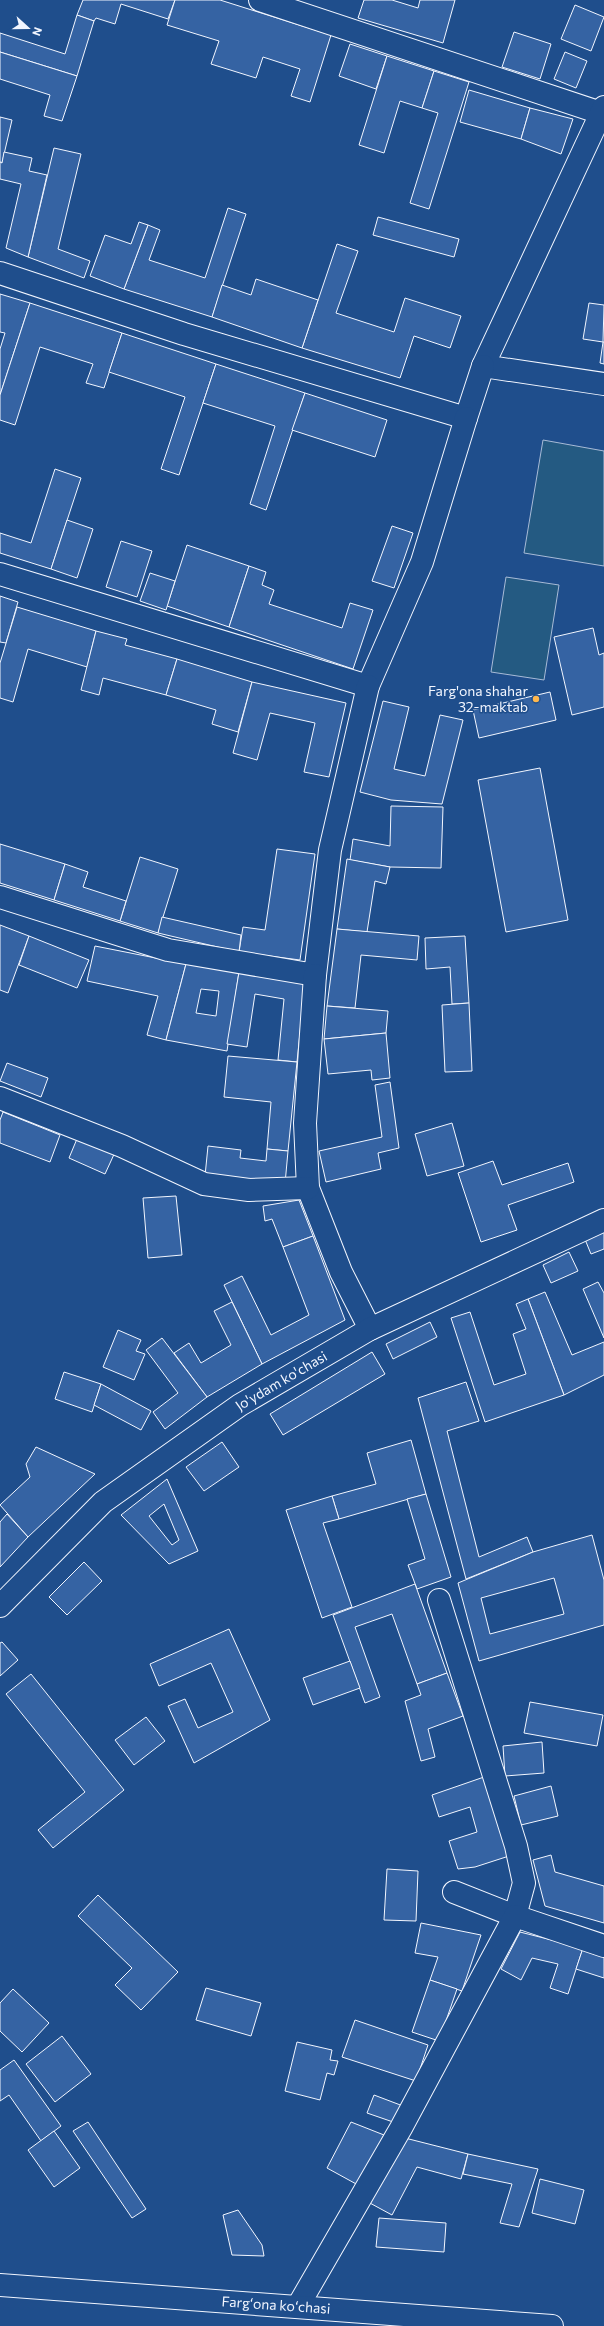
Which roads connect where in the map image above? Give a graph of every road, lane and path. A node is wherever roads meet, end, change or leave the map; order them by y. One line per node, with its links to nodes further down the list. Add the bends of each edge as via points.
1 (260, 0): 2 (street)
2 (603, 111): 4 (street)
3 (0, 273): 6 (street, via 184,334)
4 (483, 366): 5 (street); 6 (street)
5 (604, 384)
6 (466, 418): 8 (street, via 422,562)
7 (0, 574): 8 (street)
8 (368, 686): 10 (street, via 330,850)
9 (0, 897): 10 (street, via 168,950)
10 (315, 975): 12 (street, via 305,1123)
11 (0, 1098): 12 (street, via 122,1146 204,1184 249,1190)
12 (308, 1188): 14 (street, via 341,1272)
13 (604, 1220): 14 (street, Jo'ydam ko'chasi)
14 (370, 1329): 16 (street, Jo'ydam ko'chasi, via 240,1405 104,1502)
15 (439, 1600): 18 (street, via 516,1846 524,1883)
16 (0, 1606)
17 (454, 1892): 18 (street)
18 (515, 1916): 19 (street); 21 (street, via 401,2128)
19 (604, 1946)
20 (0, 2285): 21 (street, Fargʻona koʻchasi)
21 (298, 2306): 22 (street, Fargʻona koʻchasi)
22 (552, 2326)

